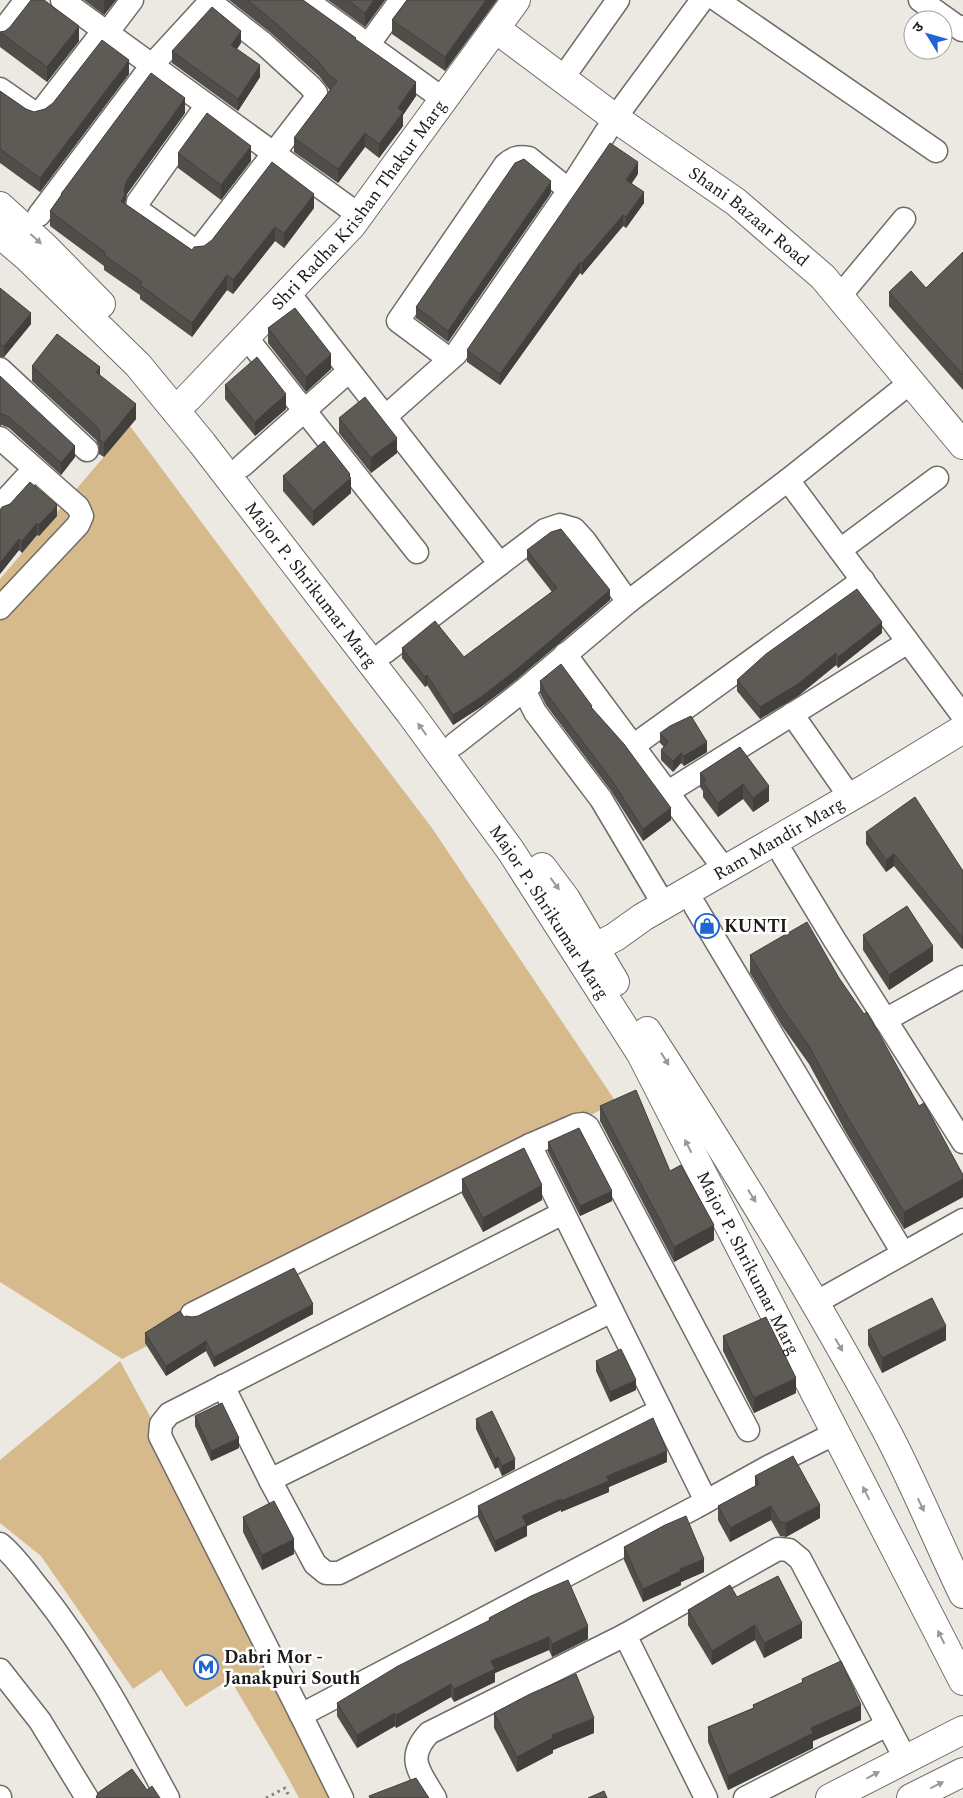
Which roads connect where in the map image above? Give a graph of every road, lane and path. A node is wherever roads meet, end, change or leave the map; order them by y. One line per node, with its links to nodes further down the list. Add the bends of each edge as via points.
1 (26, 0): 14 (street)
2 (62, 0): 13 (street)
3 (132, 0): 13 (street)
4 (401, 0): 15 (street)
5 (516, 0): 11 (street, Shri Radha Krishan Thakur Marg)
6 (618, 0): 17 (street)
7 (702, 0): 21 (street)
8 (717, 0): 22 (street)
9 (920, 0): 12 (street)
10 (312, 2): 15 (street)
11 (496, 29): 17 (street, Shani Bazaar Road); 19 (street, Shri Radha Krishan Thakur Marg)
12 (962, 29)
13 (106, 32): 16 (street); 18 (street, via 38,112 33,112)
14 (0, 34)
15 (368, 45): 19 (street)
16 (152, 65): 20 (street); 23 (street, via 207,5 213,4 264,44 316,93 314,101); 26 (street)
17 (562, 79): 21 (street, Shani Bazaar Road)
18 (0, 89)
19 (443, 100): 27 (street, Shri Radha Krishan Thakur Marg)
20 (208, 105): 23 (street); 23 (street, via 138,202 140,212 197,249)
21 (615, 118): 24 (street); 31 (street, Shani Bazaar Road, via 736,202 823,277)
22 (936, 151)
23 (273, 153): 27 (street)
24 (569, 190): 33 (street, via 456,354); 33 (street, via 529,158 512,158 505,165 398,321)
25 (0, 206): 37 (street, Major P. Shrikumar Marg, one-way to 37, via 154,357)
26 (38, 215)
27 (360, 215): 30 (street, Shri Radha Krishan Thakur Marg)
28 (904, 219): 31 (street)
29 (0, 234): 37 (street, Major P. Shrikumar Marg)
30 (288, 292): 32 (street, Shri Radha Krishan Thakur Marg); 35 (street)
31 (839, 297): 36 (street, Shani Bazaar Road)
32 (246, 337): 37 (street, Shri Radha Krishan Thakur Marg); 38 (street)
33 (449, 359): 39 (street)
34 (0, 369): 42 (street)
35 (349, 371): 38 (street); 39 (street)
36 (911, 382): 41 (street, Shani Bazaar Road); 46 (street)
37 (181, 404): 43 (street, Major P. Shrikumar Marg); 70 (street, Major P. Shrikumar Marg, one-way to 37, via 546,904 511,851)
38 (304, 410): 43 (street); 49 (street)
39 (385, 417): 50 (street)
40 (0, 438): 44 (street)
41 (963, 445)
42 (87, 450)
43 (242, 466): 55 (street, Major P. Shrikumar Marg)
44 (34, 469): 47 (street); 53 (street, via 78,507 82,516 78,525)
45 (938, 478): 48 (street)
46 (788, 480): 48 (street); 52 (street)
47 (0, 506)
48 (840, 550): 51 (street)
49 (417, 552)
50 (500, 564): 52 (street, via 545,530 560,525 574,529); 55 (street)
51 (863, 580): 54 (street); 62 (street)
52 (628, 602): 56 (street)
53 (0, 608)
54 (908, 642): 58 (street); 59 (street)
55 (385, 652): 61 (street, Major P. Shrikumar Marg)
56 (565, 654): 57 (street); 62 (street)
57 (524, 690): 61 (street); 68 (street, via 535,712 601,799)
58 (792, 714): 64 (street); 65 (street)
59 (963, 716)
60 (963, 729): 65 (street, Ram Mandir Marg)
61 (455, 744): 70 (street, Major P. Shrikumar Marg, one-way to 70, via 566,899)
62 (633, 746): 64 (street)
63 (963, 748): 66 (street, Ram Mandir Marg)
64 (668, 792): 67 (street)
65 (850, 797): 67 (street, Ram Mandir Marg)
66 (783, 855): 69 (street, Ram Mandir Marg); 72 (street)
67 (725, 870): 68 (street, Ram Mandir Marg)
68 (664, 905): 70 (street, Ram Mandir Marg, via 615,937)
69 (695, 906): 70 (street, Ram Mandir Marg); 77 (street)
70 (590, 958): 78 (street, Major P. Shrikumar Marg, one-way to 78, via 765,1217); 84 (street, Major P. Shrikumar Marg, one-way to 70)
71 (963, 977): 72 (street)
72 (885, 1020): 73 (street)
73 (963, 1142)
74 (530, 1145): 75 (street); 80 (street); 83 (street, via 576,1124 588,1127)
75 (563, 1213): 79 (street); 81 (street)
76 (963, 1220): 77 (street)
77 (902, 1253): 78 (street)
78 (815, 1303): 88 (street, Major P. Shrikumar Marg, one-way to 88, via 887,1432)
79 (612, 1311): 82 (street); 85 (street)
80 (192, 1314)
81 (223, 1386): 85 (street); 92 (street, via 169,1414 161,1424 160,1436)
82 (661, 1410): 85 (street, via 339,1573 326,1573 315,1564); 86 (street)
83 (748, 1430)
84 (836, 1433): 86 (street); 91 (street, Major P. Shrikumar Marg, one-way to 84)
85 (270, 1480)
86 (706, 1501): 92 (street)
87 (0, 1544): 98 (street, via 11,1553 63,1618 117,1703)
88 (963, 1594)
89 (625, 1635): 93 (street, via 778,1549 789,1550 800,1559); 102 (street, via 429,1733 419,1744 416,1756 418,1767); 103 (street)
90 (0, 1670): 97 (street, via 40,1721)
91 (963, 1681)
92 (301, 1715): 101 (street)
93 (887, 1724): 95 (street); 104 (street)
94 (963, 1730): 95 (street)
95 (905, 1758): 105 (street, one-way to 95)
96 (963, 1772): 106 (street, one-way to 96)
97 (87, 1798)
98 (168, 1798)
99 (266, 1798): 100 (path, via 285,1788)
100 (290, 1798)
101 (342, 1798)
102 (435, 1798)
103 (706, 1798)
104 (745, 1798)
105 (830, 1798)
106 (911, 1798)

